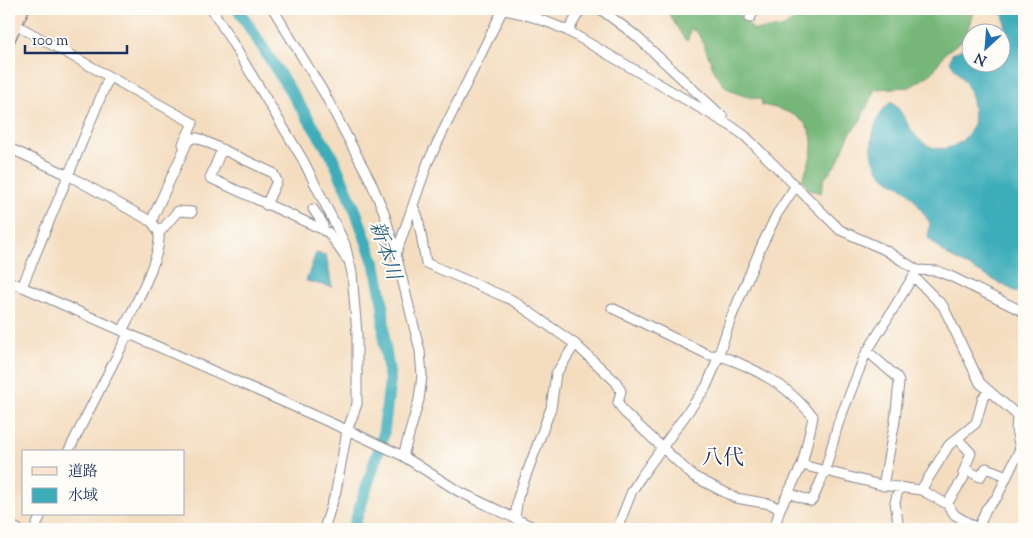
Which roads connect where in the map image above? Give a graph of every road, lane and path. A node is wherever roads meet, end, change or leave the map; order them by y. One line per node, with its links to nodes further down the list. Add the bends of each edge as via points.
1 (22, 9): 9 (street)
2 (212, 9): 27 (street, via 303,160 345,244)
3 (273, 9): 26 (street, via 324,93 370,180 384,212)
4 (501, 9): 10 (street); 20 (street, via 428,162)
5 (581, 9): 10 (street)
6 (600, 9): 13 (street, via 642,41 724,118)
7 (755, 9): 8 (street)
8 (750, 18)
9 (12, 23): 11 (street); 12 (street)
10 (568, 30): 13 (street)
11 (9, 40)
12 (109, 77): 16 (street, via 192,123 173,166); 17 (street)
13 (724, 122): 18 (street, via 745,136)
14 (9, 148): 17 (street)
15 (222, 149): 16 (street, via 193,138 188,141); 19 (street, via 277,177); 19 (street, via 210,178)
16 (174, 172): 23 (street)
17 (68, 175): 23 (street); 30 (street)
18 (796, 187): 28 (street, via 840,230 885,250); 36 (street, via 777,214 762,245 730,318)
19 (266, 205): 24 (street)
20 (414, 208): 26 (street); 34 (street, via 426,263 506,297)
21 (313, 209): 24 (street)
22 (192, 212): 25 (street, via 178,211)
23 (152, 222): 25 (street)
24 (324, 231): 27 (street)
25 (159, 233): 33 (street, via 148,277)
26 (396, 254): 43 (street, via 420,351 422,376 419,400)
27 (349, 261): 39 (street, via 355,303 357,404)
28 (916, 274): 32 (street, via 937,271); 35 (street); 37 (street, via 952,320 972,371)
29 (9, 281): 30 (street)
30 (22, 287): 33 (street)
31 (612, 308): 36 (street, via 709,355)
32 (1024, 312)
33 (125, 332): 39 (street); 42 (street)
34 (575, 344): 41 (street, via 616,382 621,391 618,403 621,408); 55 (street, via 556,374 551,408 518,497)
35 (868, 351): 46 (street, via 838,424); 48 (street, via 899,382)
36 (719, 355): 41 (street, via 706,387); 44 (street, via 781,386 813,416)
37 (988, 391): 38 (street); 40 (street, via 976,423)
38 (1021, 419): 47 (street, via 1016,429 1020,449)
39 (347, 431): 43 (street); 60 (street, via 336,491)
40 (958, 438): 45 (street, via 971,453); 50 (street, via 943,453)
41 (662, 448): 53 (street, via 693,476 722,492); 62 (street, via 632,490)
42 (69, 450)
43 (401, 455): 55 (street, via 458,491)
44 (802, 464): 46 (street); 51 (street)
45 (965, 469): 47 (street, via 980,477 986,468); 52 (street, via 964,477)
46 (825, 471): 48 (street); 51 (street, via 813,499)
47 (1007, 476): 57 (street)
48 (883, 486): 49 (street)
49 (899, 487): 50 (street); 64 (street, via 896,502)
50 (921, 490): 52 (street)
51 (788, 493): 53 (street)
52 (947, 504): 57 (street, via 955,515)
53 (780, 509): 63 (street)
54 (40, 516): 59 (street)
55 (515, 518): 61 (street)
56 (9, 525): 58 (street)
57 (977, 528)
58 (18, 529)
59 (35, 529)
60 (324, 529)
61 (534, 529)
62 (617, 529)
63 (774, 529)
64 (899, 529)

